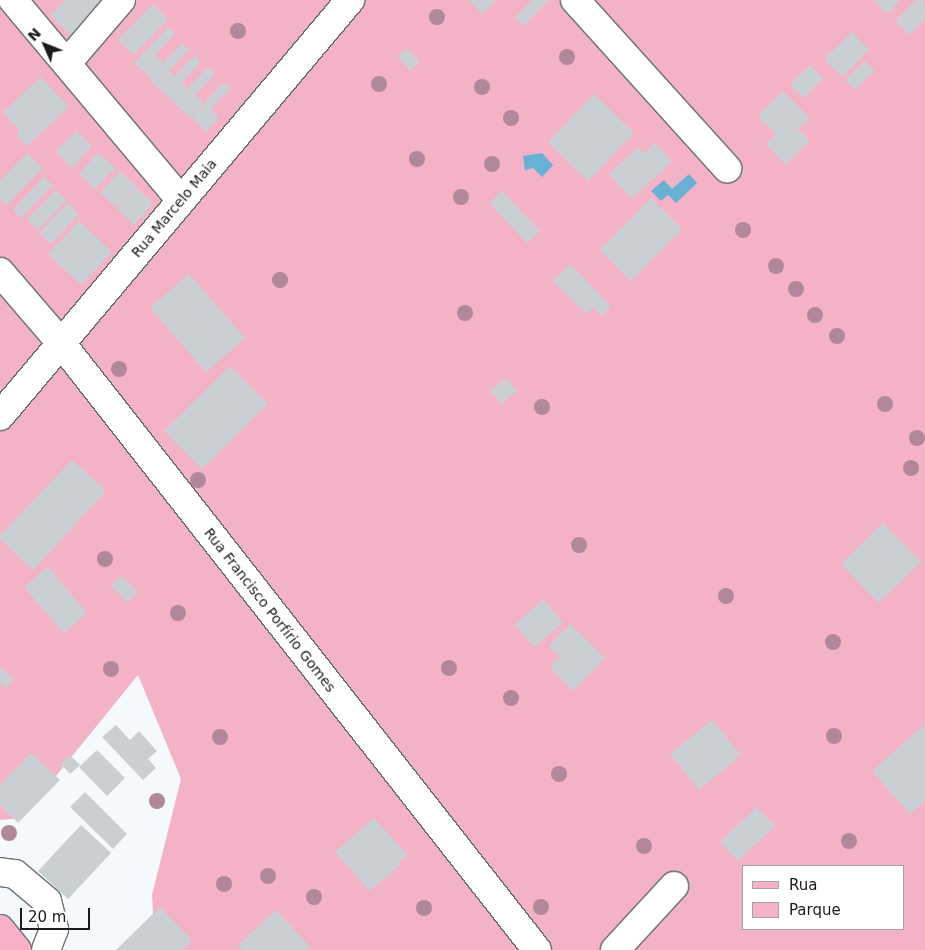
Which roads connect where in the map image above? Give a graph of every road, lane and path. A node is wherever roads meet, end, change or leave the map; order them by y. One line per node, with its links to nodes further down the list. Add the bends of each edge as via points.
1 (13, 0): 5 (street)
2 (121, 0): 5 (street)
3 (350, 0): 7 (street, Rua Marcelo Maia)
4 (575, 0): 6 (street)
5 (67, 63): 7 (street)
6 (727, 168)
7 (181, 200): 9 (street, Rua Marcelo Maia)
8 (0, 272): 9 (street, Rua Francisco Porfírio Gomes)
9 (61, 343): 10 (street, Rua Marcelo Maia); 16 (street, Rua Francisco Porfírio Gomes)
10 (0, 416)
11 (0, 872): 15 (street, via 15,874 47,901 54,929)
12 (674, 886): 17 (street)
13 (0, 929): 14 (main road)
14 (17, 950)
15 (46, 950)
16 (537, 950)
17 (615, 950)

